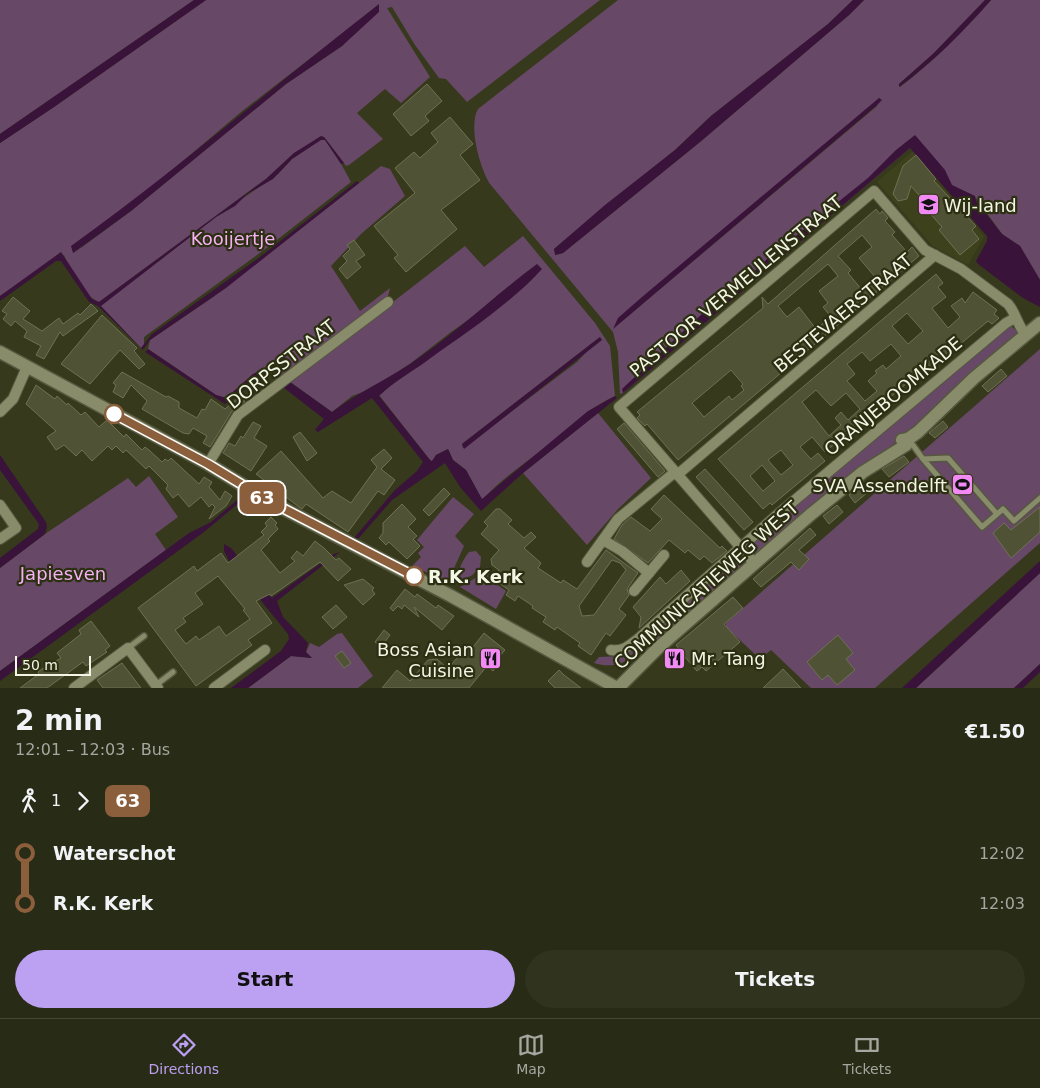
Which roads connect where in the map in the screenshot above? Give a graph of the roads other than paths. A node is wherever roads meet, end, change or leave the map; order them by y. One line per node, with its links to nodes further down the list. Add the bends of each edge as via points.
1 (935, 255): 3 (street, BESTEVAERSTRAAT, via 961,269 1002,299 1012,309); 12 (street, BESTEVAERSTRAAT); 12 (street, PASTOOR VERMEULENSTRAAT, via 925,250 874,191 619,407)
2 (388, 302): 11 (street, DORPSSTRAAT, via 238,415)
3 (1015, 318): 5 (street, BESTEVAERSTRAAT); 18 (street, ORANJEBOOMKADE)
4 (1040, 323): 5 (street, COMMUNICATIEWEG WEST)
5 (1026, 335): 9 (street, COMMUNICATIEWEG WEST)
6 (0, 352): 7 (street)
7 (27, 367): 8 (street, via 13,399); 11 (street)
8 (0, 412)
9 (908, 439): 10 (lane); 21 (street, COMMUNICATIEWEG WEST, via 898,443 827,501)
10 (924, 459): 15 (lane, via 948,458); 15 (lane, via 982,527)
11 (208, 464): 32 (street, via 269,501)
12 (676, 473): 17 (street, BESTEVAERSTRAAT, via 618,519); 18 (street)
13 (1040, 498): 15 (lane, via 1014,521 1003,509)
14 (0, 505): 16 (street, via 16,528)
15 (997, 514)
16 (0, 539)
17 (603, 540): 20 (street, BESTEVAERSTRAAT); 22 (street)
18 (740, 547): 21 (street); 27 (street, ORANJEBOOMKADE, via 626,649)
19 (664, 556): 22 (street)
20 (587, 562)
21 (755, 564): 32 (street, COMMUNICATIEWEG WEST)
22 (649, 573): 23 (street)
23 (634, 591)
24 (144, 636): 25 (lane)
25 (128, 648): 29 (street); 30 (street)
26 (265, 650): 31 (street)
27 (611, 650)
28 (172, 672): 29 (lane)
29 (157, 686)
30 (74, 688)
31 (214, 688)
32 (617, 688)

